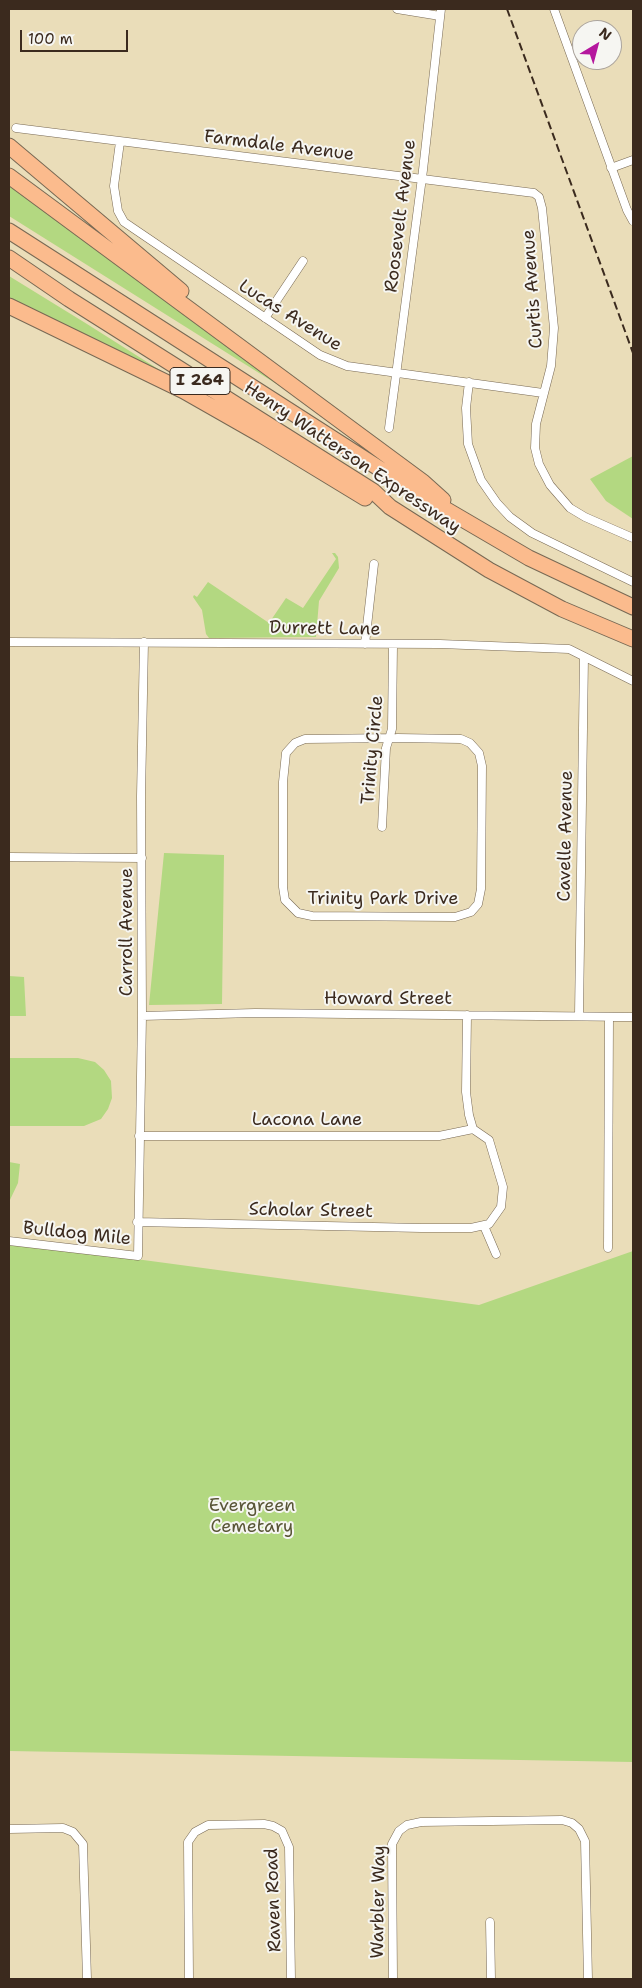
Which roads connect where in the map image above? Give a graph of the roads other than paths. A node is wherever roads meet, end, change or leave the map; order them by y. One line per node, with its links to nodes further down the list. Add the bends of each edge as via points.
1 (397, 9): 3 (street)
2 (554, 9): 8 (street)
3 (440, 13): 10 (street, Roosevelt Avenue)
4 (16, 128): 5 (street, Farmdale Avenue)
5 (120, 142): 10 (street, Farmdale Avenue); 19 (street, Lucas Avenue, via 114,186 118,211 124,222)
6 (9, 146): 20 (highway, via 212,318)
7 (633, 160): 8 (street)
8 (611, 168): 12 (street)
9 (9, 176): 20 (highway)
10 (421, 178): 11 (street, Farmdale Avenue); 21 (street, Roosevelt Avenue)
11 (538, 195): 23 (street, Curtis Avenue, via 554,328 554,350)
12 (633, 222)
13 (9, 231): 26 (highway, Henry Watterson Expressway / I 264)
14 (9, 258): 17 (highway, Henry Watterson Expressway / I 264)
15 (303, 261): 19 (street)
16 (9, 269): 17 (highway, via 45,291)
17 (69, 299): 25 (highway, Henry Watterson Expressway / I 264, via 374,491)
18 (9, 306): 25 (highway, via 184,391 368,500)
19 (265, 318): 21 (street, Lucas Avenue, via 338,364)
20 (224, 335): 26 (highway, via 423,482)
21 (397, 372): 22 (street, Lucas Avenue); 24 (street, Roosevelt Avenue)
22 (469, 382): 23 (street, Lucas Avenue); 29 (street, via 466,408 468,444 481,480 497,503 532,532)
23 (542, 393): 27 (street, Curtis Avenue, via 535,439 539,464 550,486 577,512)
24 (389, 428)
25 (390, 507): 31 (highway, Henry Watterson Expressway / I 264, via 514,584)
26 (468, 523): 30 (highway, Henry Watterson Expressway / I 264, via 538,562)
27 (633, 538)
28 (374, 564): 34 (street)
29 (633, 582)
30 (633, 607)
31 (633, 639)
32 (9, 642): 33 (street, Durrett Lane)
33 (144, 642): 34 (street, Durrett Lane); 41 (street, Carroll Avenue)
34 (365, 644): 35 (street, Durrett Lane)
35 (393, 645): 36 (street, Durrett Lane, via 569,649); 38 (street, Trinity Circle, via 392,729)
36 (584, 657): 37 (street, Durrett Lane); 43 (street, Cavelle Avenue)
37 (633, 682)
38 (389, 738): 38 (street, Trinity Park Drive, via 305,738 286,753 283,887 285,900 298,914 455,916 471,912 478,904 481,896 482,766 479,753 461,739); 39 (street, Trinity Circle, via 382,789)
39 (382, 827)
40 (9, 856): 41 (street)
41 (142, 858): 44 (street, Carroll Avenue)
42 (467, 1015): 43 (street, Howard Street); 44 (street, Howard Street, via 255,1013); 47 (street, via 466,1102)
43 (579, 1015): 45 (street, Howard Street)
44 (142, 1016): 48 (street, Carroll Avenue)
45 (609, 1017): 46 (street, Howard Street); 52 (street)
46 (633, 1017)
47 (474, 1129): 48 (street, Lacona Lane, via 439,1136); 50 (street, via 490,1140 503,1187 501,1206)
48 (139, 1136): 49 (street, Carroll Avenue)
49 (136, 1222): 50 (street, Scholar Street, via 421,1228); 51 (street, Bulldog Mile, via 138,1256)
50 (484, 1226): 53 (street)
51 (9, 1241)
52 (608, 1248)
53 (496, 1254)
54 (9, 1829): 56 (street, via 68,1830 83,1844)
55 (490, 1922): 60 (street)
56 (87, 1979)
57 (189, 1979): 58 (street, Raven Road, via 188,1842 203,1827 244,1824 273,1826 282,1831 287,1841)
58 (291, 1979)
59 (394, 1979): 61 (street, Warbler Way, via 392,1844 399,1831 407,1825 431,1822 562,1820 572,1823 584,1836)
60 (491, 1979)
61 (588, 1979)

